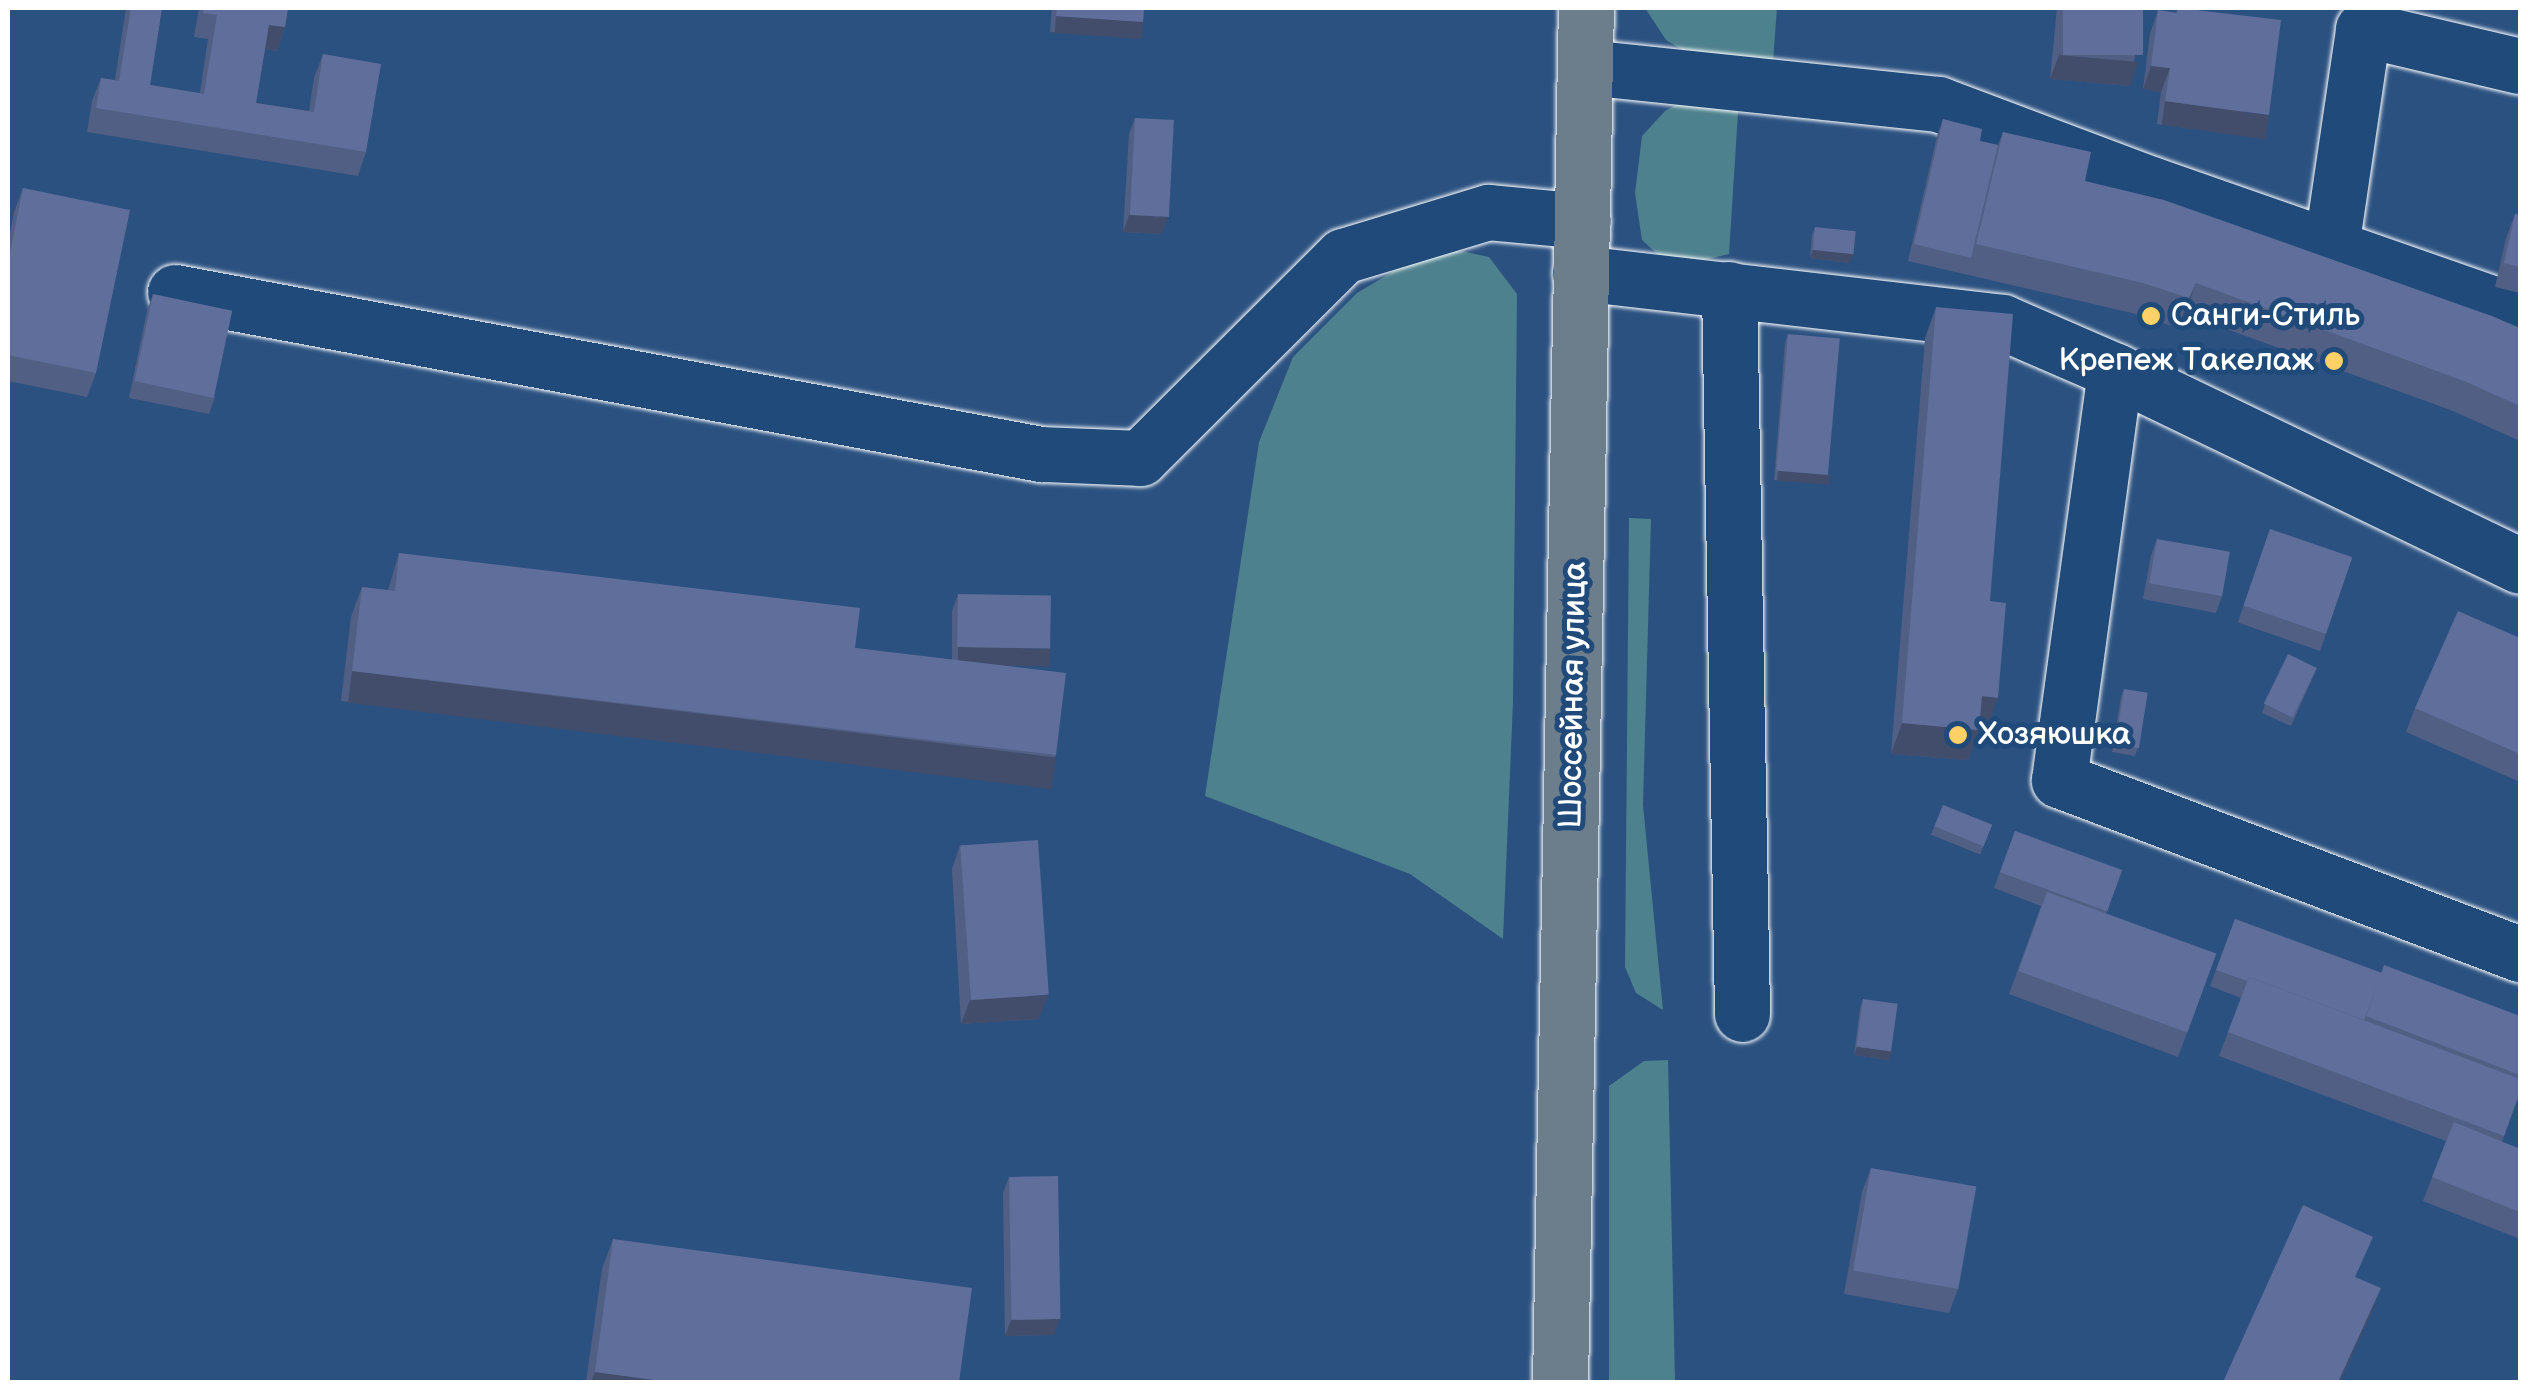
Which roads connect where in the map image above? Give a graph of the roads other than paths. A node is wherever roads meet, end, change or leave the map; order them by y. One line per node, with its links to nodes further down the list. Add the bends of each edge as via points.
1 (1586, 8): 3 (highway, Шоссейная улица)
2 (2520, 66): 5 (lane, via 2363,30)
3 (1586, 67): 4 (highway, Шоссейная улица); 5 (lane, via 1938,104)
4 (1582, 247): 6 (lane); 7 (lane, via 1488,212 1343,256 1140,458 1041,454); 13 (highway, Шоссейная улица)
5 (2331, 247): 8 (lane)
6 (1729, 289): 9 (lane, via 2002,322); 12 (lane)
7 (175, 292)
8 (2520, 313)
9 (2115, 371): 10 (lane); 11 (lane, via 2059,780)
10 (2520, 566)
11 (2520, 954)
12 (1742, 1014)
13 (1560, 1382)

